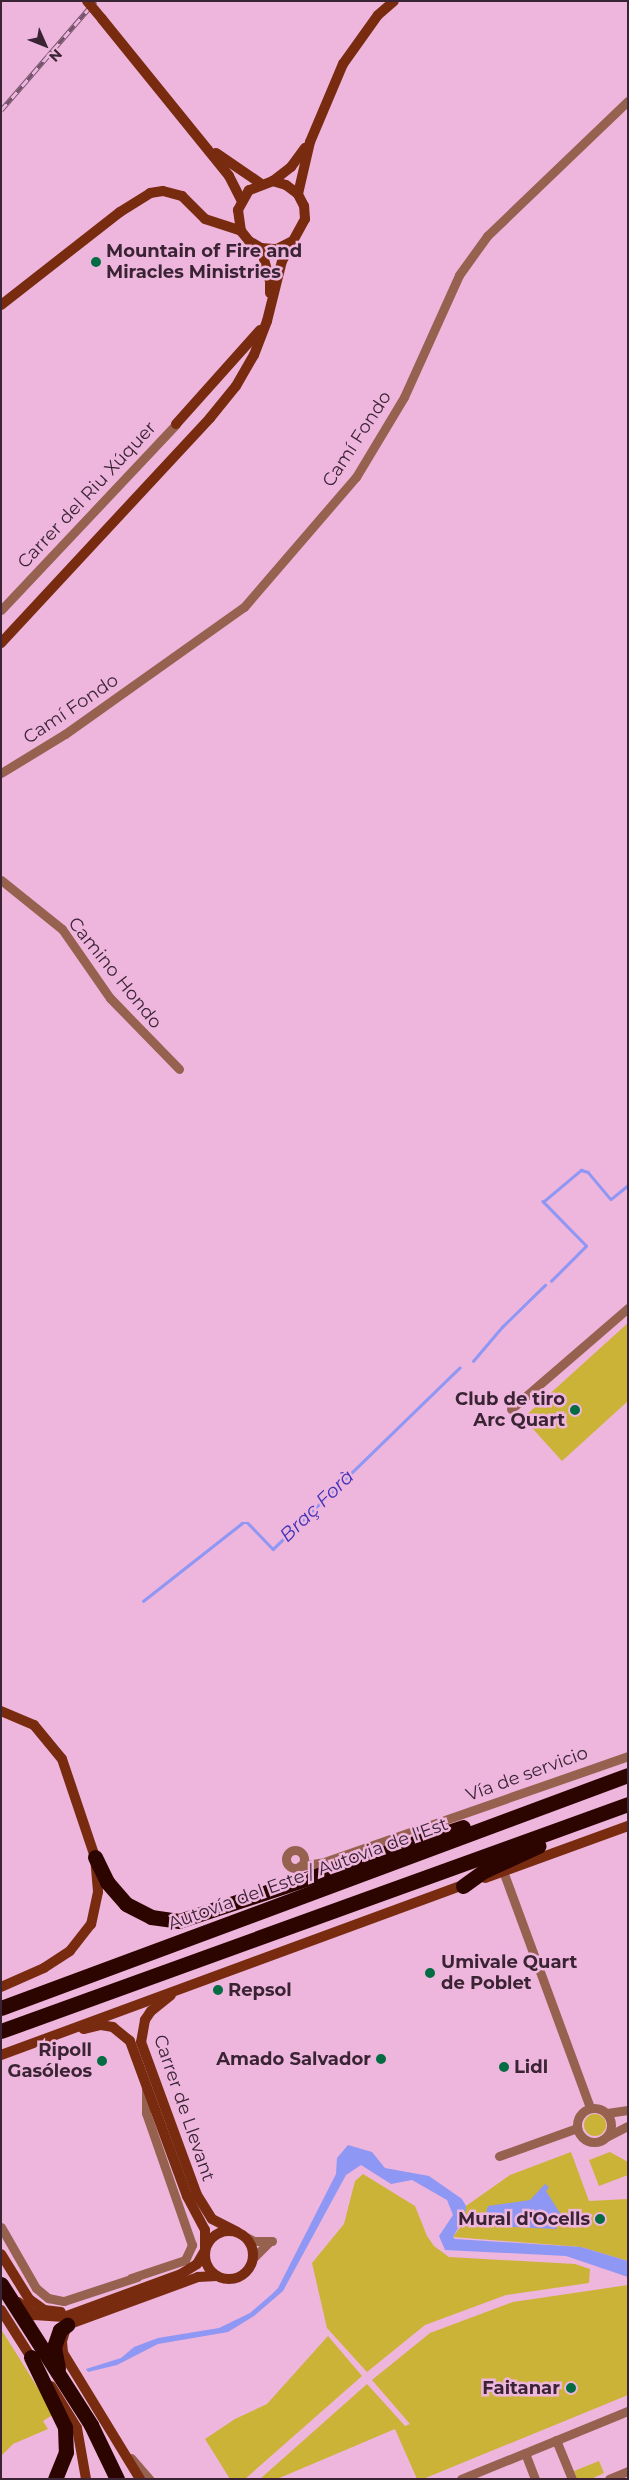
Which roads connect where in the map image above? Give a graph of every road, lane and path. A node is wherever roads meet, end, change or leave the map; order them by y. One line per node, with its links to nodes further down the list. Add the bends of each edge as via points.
1 (87, 1): 4 (street, bridge)
2 (394, 1): 5 (street, via 378,15 343,64)
3 (628, 101): 19 (street, Camí Fondo, via 487,236 459,274 404,397 356,477 244,607 65,734)
4 (203, 142): 7 (street); 9 (street, via 229,176)
5 (310, 142): 6 (street, via 291,167); 8 (street)
6 (272, 181): 7 (street); 8 (street, via 286,185)
7 (260, 183): 9 (street)
8 (298, 194): 12 (street, via 304,206 305,220)
9 (239, 205): 10 (street); 11 (street)
10 (216, 222): 11 (street); 14 (street, via 205,220 182,196 163,191 150,193 120,212)
11 (241, 231): 13 (street)
12 (291, 242): 13 (street, via 277,249); 15 (street, via 282,262)
13 (261, 248): 15 (street, via 270,282)
14 (1, 305)
15 (267, 321): 16 (street); 18 (street, via 254,355 236,386 210,418)
16 (176, 424): 17 (street, Carrer del Riu Xúquer)
17 (1, 610)
18 (1, 643)
19 (1, 773)
20 (1, 880): 21 (street, Camino Hondo, via 62,929 110,998)
21 (179, 1069)
22 (628, 1308): 23 (street)
23 (512, 1409)
24 (1, 1711): 31 (street, via 34,1725 55,1747 70,1776)
25 (628, 1756): 32 (street, Vía de servicio, via 324,1862)
26 (628, 1775): 27 (highway, Autovía del Este / Autovia de l'Est)
27 (562, 1799): 31 (highway, via 545,1799 179,1921 151,1917 126,1904 107,1882); 37 (highway, Autovía del Este / Autovia de l'Est)
28 (628, 1804): 39 (highway)
29 (628, 1813): 34 (highway, via 529,1849 484,1871)
30 (628, 1826): 33 (street)
31 (95, 1857): 35 (street, via 96,1909 82,1938 60,1959)
32 (302, 1862)
33 (503, 1871): 34 (street); 42 (street)
34 (463, 1886): 36 (street)
35 (1, 1987)
36 (179, 1990): 38 (street); 50 (street, Carrer de Llevant, via 151,2011 142,2029 141,2042 199,2201 218,2224)
37 (1, 2008)
38 (71, 2030): 40 (street); 41 (street, Carrer de Llevant, via 101,2025 113,2027 130,2041)
39 (1, 2031)
40 (1, 2055)
41 (145, 2080): 51 (street, Carrer de Llevant, via 187,2196 205,2230); 56 (street, Carrer de Llevant, via 146,2113 186,2222 192,2251 185,2260)
42 (590, 2108): 44 (street); 46 (street, via 581,2114)
43 (628, 2110): 44 (street)
44 (607, 2113): 47 (street, via 612,2123)
45 (628, 2126): 47 (street)
46 (578, 2128): 47 (street, via 582,2137 591,2142); 48 (street)
47 (606, 2138)
48 (499, 2156)
49 (1, 2227): 56 (street, via 36,2288 48,2298 64,2301)
50 (240, 2234): 51 (street, via 221,2232 208,2242); 53 (street, via 249,2242); 53 (street, via 254,2241 272,2241)
51 (206, 2250): 54 (street, via 191,2269); 55 (street, via 207,2265)
52 (1, 2254): 58 (street, via 21,2289 36,2306 52,2312)
53 (253, 2258): 55 (street, via 240,2276)
54 (175, 2276): 56 (street); 58 (street)
55 (218, 2276): 60 (street, via 198,2277)
56 (131, 2278)
57 (1, 2283): 58 (street, via 25,2310 42,2318 64,2317); 62 (highway)
58 (94, 2305)
59 (1, 2310): 61 (street)
60 (67, 2325): 62 (highway, via 60,2330 54,2347); 63 (street, via 62,2341 63,2353)
61 (31, 2356): 68 (street, via 77,2428); 69 (highway, via 65,2427 66,2452)
62 (64, 2383): 70 (highway, via 91,2425)
63 (98, 2410): 71 (street); 72 (street)
64 (628, 2411): 65 (street)
65 (556, 2440): 66 (street); 75 (street)
66 (525, 2453): 73 (street); 74 (street)
67 (628, 2471): 76 (street)
68 (85, 2476)
69 (55, 2479)
70 (117, 2479)
71 (140, 2479)
72 (149, 2479)
73 (461, 2479)
74 (535, 2479)
75 (572, 2479)
76 (609, 2479)

